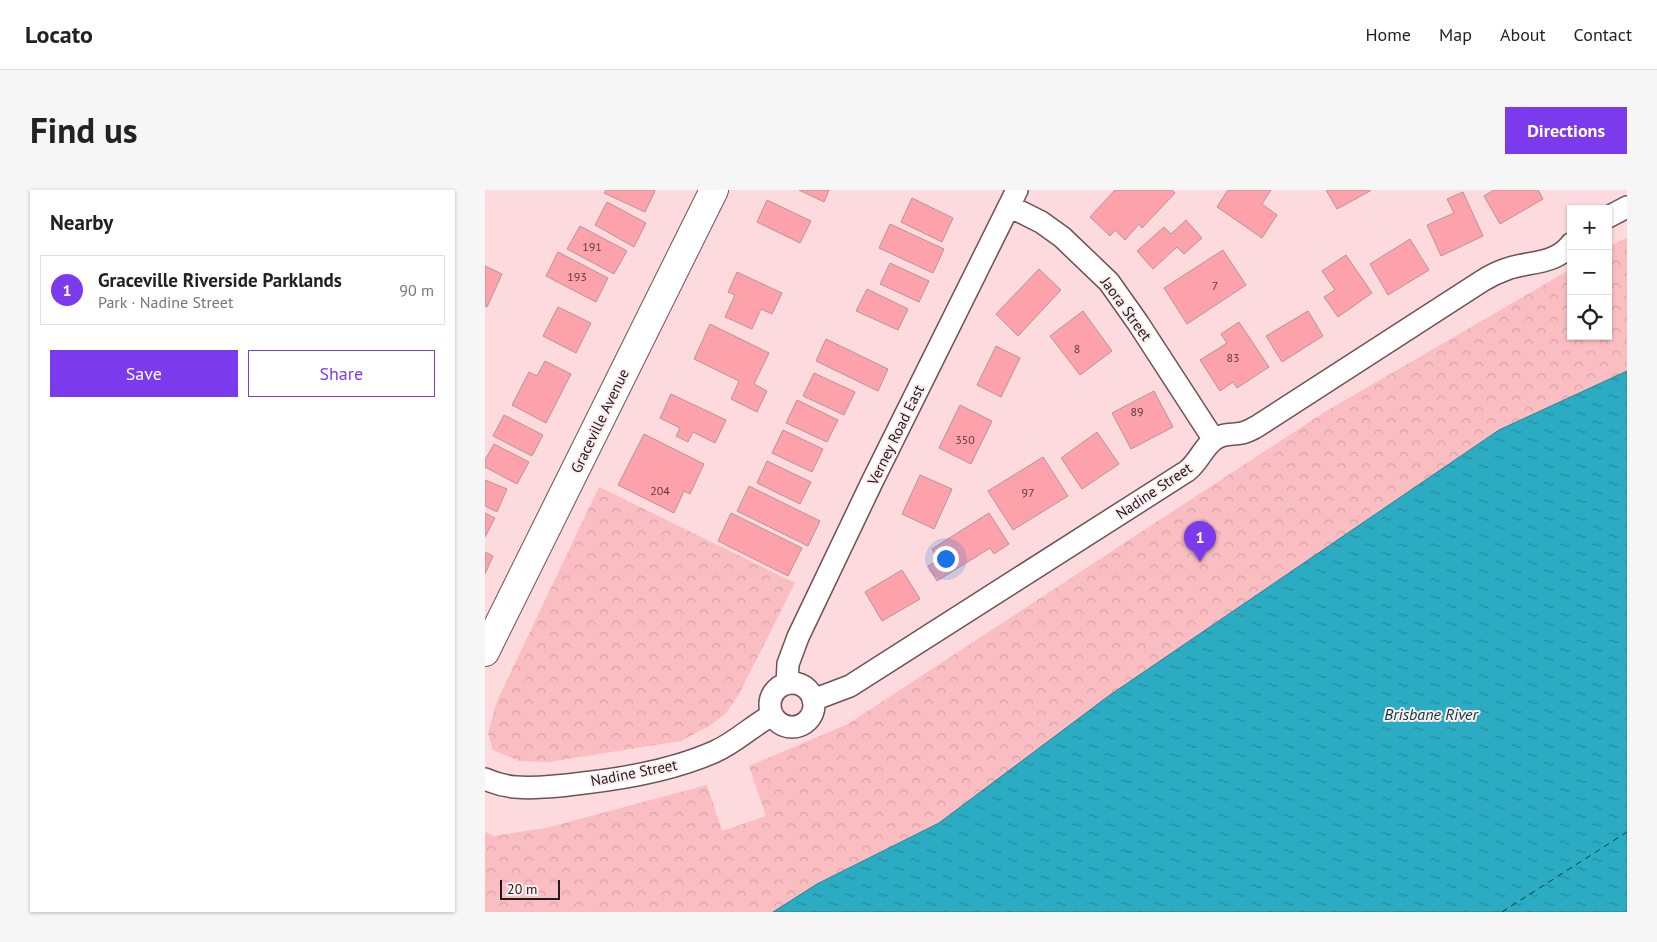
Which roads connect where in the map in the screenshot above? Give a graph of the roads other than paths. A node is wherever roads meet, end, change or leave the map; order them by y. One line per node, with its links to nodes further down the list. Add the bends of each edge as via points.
1 (714, 190): 7 (main road, Graceville Avenue)
2 (1013, 198): 6 (street, Jaora Street, via 1062,237 1109,282); 8 (street, Verney Road East, via 798,637 788,664)
3 (1627, 207): 4 (street)
4 (1612, 215)
5 (1567, 248): 6 (street, via 1554,258 1508,268 1482,281 1256,427)
6 (1214, 440): 9 (street, Nadine Street, via 1187,471 851,686)
7 (485, 652)
8 (787, 684): 9 (street, via 806,689); 10 (street, via 772,696)
9 (813, 700): 10 (street, via 812,714 802,725 782,725)
10 (772, 716): 11 (street, Nadine Street, via 716,752 657,771 567,786 514,787)
11 (485, 779)

